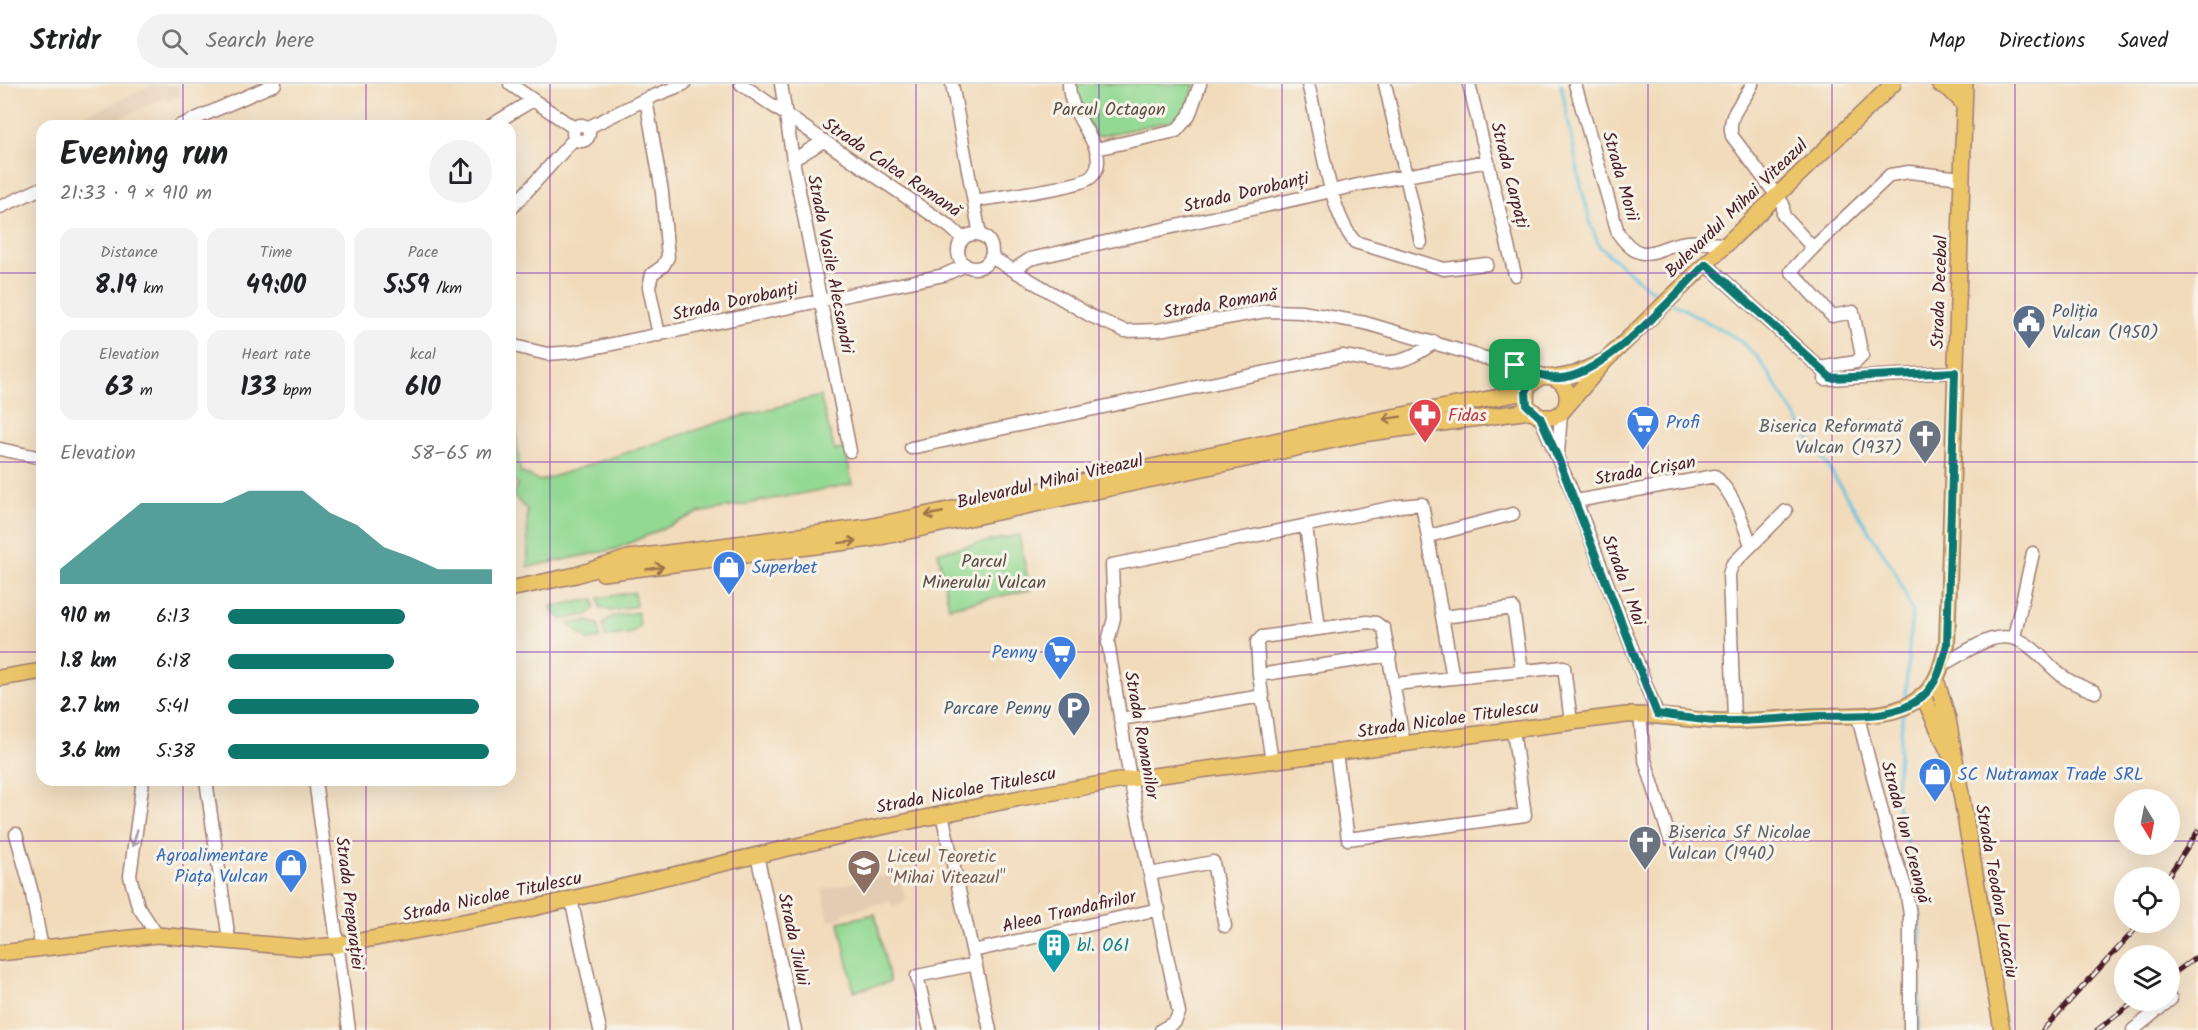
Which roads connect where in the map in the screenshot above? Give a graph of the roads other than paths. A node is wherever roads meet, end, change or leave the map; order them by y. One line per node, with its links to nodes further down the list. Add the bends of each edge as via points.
1 (274, 84): 21 (street)
2 (510, 84): 18 (street)
3 (684, 84): 17 (street)
4 (741, 84): 20 (street, Strada Calea Romană)
5 (781, 84): 20 (street, Strada Vasile Alecsandri)
6 (952, 84): 33 (street)
7 (1069, 84): 25 (street, via 1073,106)
8 (1200, 84): 25 (street, via 1189,116 1176,131)
9 (1308, 84): 30 (street)
10 (1384, 84): 28 (street)
11 (1469, 84): 27 (street, Strada Carpați)
12 (1575, 84): 39 (street, Strada Morii, via 1618,233 1628,248 1640,254 1688,242)
13 (1752, 84): 32 (street, via 1729,124 1732,136)
14 (1893, 84): 32 (main road, Bulevardul Mihai Viteazul)
15 (1938, 84): 19 (main road)
16 (1965, 84): 19 (main road, Strada Decebal)
17 (646, 99): 23 (street, via 587,128 581,125); 48 (street, via 662,192 668,257 663,267 652,274 649,287)
18 (532, 100): 22 (street); 23 (street)
19 (1964, 104): 29 (main road, Strada Decebal)
20 (785, 114): 24 (street, Strada Calea Romană); 26 (street, Strada Vasile Alecsandri)
21 (193, 120)
22 (500, 120)
23 (574, 133): 34 (street)
24 (822, 142): 26 (street); 37 (street, Strada Calea Romană)
25 (1096, 149): 33 (street, via 1096,171 1081,182)
26 (793, 160): 47 (street, Strada Vasile Alecsandri)
27 (1488, 161): 28 (street, Strada Dorobanți); 46 (street, Strada Carpați)
28 (1406, 177): 30 (street, Strada Dorobanți); 38 (street)
29 (1962, 178): 40 (street, via 1909,172 1890,175); 53 (main road, Strada Decebal)
30 (1332, 190): 42 (street, via 1348,235 1355,242 1430,266 1454,269); 45 (street, Strada Dorobanți, via 1030,259)
31 (36, 191): 35 (street)
32 (1777, 196): 39 (main road, Bulevardul Mihai Viteazul); 40 (street, via 1783,204 1783,214)
33 (974, 201): 36 (street)
34 (516, 203)
35 (0, 207)
36 (980, 235): 37 (street, via 971,234); 41 (street, via 988,241)
37 (963, 239): 44 (street, via 958,253)
38 (1421, 242)
39 (1726, 244): 43 (main road, Bulevardul Mihai Viteazul)
40 (1813, 248): 54 (street, via 1791,271 1832,316 1852,312 1862,356)
41 (991, 256): 44 (street, via 980,267); 45 (street, Strada Romană)
42 (1487, 264)
43 (1706, 264): 51 (main road, Bulevardul Mihai Viteazul); 54 (street)
44 (966, 265): 47 (street, Strada Dorobanți, via 944,275)
45 (1015, 269): 49 (street, Strada Romană, via 1091,316 1125,331 1158,330 1285,311 1365,323)
46 (1515, 275)
47 (820, 302): 48 (street, Strada Dorobanți); 61 (street, Strada Vasile Alecsandri)
48 (659, 335): 50 (street, Strada Dorobanți, via 574,352 547,354)
49 (1435, 342): 52 (street, Strada Romană); 59 (street, via 1414,358 1383,364 1342,356)
50 (516, 346)
51 (1606, 360): 55 (main road, Bulevardul Mihai Viteazul, via 1575,374); 57 (main road, Bulevardul Mihai Viteazul)
52 (1515, 365): 55 (street, Strada Romană); 56 (street)
53 (1955, 372): 54 (street); 79 (main road, Strada Decebal, via 1948,631)
54 (1825, 375)
55 (1551, 377): 56 (main road, via 1534,380); 57 (main road, via 1560,381 1567,393)
56 (1527, 388): 58 (main road, via 1525,399); 71 (main road, Bulevardul Mihai Viteazul, one-way to 71, via 868,527 629,558)
57 (1563, 409): 58 (main road, via 1554,417); 63 (street, Strada 1 Mai)
58 (1535, 414): 63 (street, Strada 1 Mai); 71 (main road, Bulevardul Mihai Viteazul, one-way to 58, via 871,539 1362,434)
59 (911, 448)
60 (0, 449): 62 (street)
61 (850, 451)
62 (36, 457)
63 (1558, 458): 64 (street, Strada 1 Mai)
64 (1576, 501): 69 (street, Strada Crișan, via 1715,476 1737,507); 88 (street, Strada 1 Mai)
65 (1786, 511): 69 (street)
66 (1513, 514): 68 (street)
67 (1306, 526): 68 (street, via 1422,504); 74 (street); 90 (street, Strada Romanilor, via 1112,566 1114,618 1108,642)
68 (1429, 536): 73 (street)
69 (1751, 545): 91 (street, via 1732,565 1729,574)
70 (2033, 553): 75 (street)
71 (576, 575): 72 (main road, Bulevardul Mihai Viteazul)
72 (516, 588)
73 (1443, 617): 78 (street, via 1513,608); 82 (street)
74 (1319, 628): 76 (street, via 1376,623 1384,629); 80 (street, via 1262,637 1256,648)
75 (2014, 637): 79 (street, via 1987,640); 84 (street, via 2042,655 2064,677)
76 (1390, 655): 80 (street); 83 (street)
77 (36, 672): 81 (main road)
78 (1522, 672): 82 (street); 92 (street, via 1564,667)
79 (1939, 672): 86 (main road, Strada Nicolae Titulescu); 96 (main road, Strada Teodora Lucaciu)
80 (1259, 675): 85 (street)
81 (0, 678)
82 (1452, 678): 83 (street)
83 (1395, 684): 94 (street)
84 (2095, 692)
85 (1263, 696): 90 (street); 97 (street)
86 (1923, 696): 89 (main road, Strada Nicolae Titulescu, via 1904,707); 96 (main road, Strada Teodora Lucaciu)
87 (1640, 714): 88 (main road, Strada Nicolae Titulescu); 92 (main road, Strada Nicolae Titulescu); 104 (street, via 1644,757)
88 (1657, 714): 91 (main road, Strada Nicolae Titulescu)
89 (1858, 717): 91 (main road, Strada Nicolae Titulescu); 124 (street, Strada Ion Creangă, via 1889,840 1906,889 1910,915)
90 (1120, 719): 98 (street, Strada Romanilor)
91 (1734, 720)
92 (1571, 722): 93 (main road, Strada Nicolae Titulescu)
93 (1513, 730): 94 (main road, Strada Nicolae Titulescu); 95 (street, via 1525,814 1348,839)
94 (1404, 745): 95 (main road, Strada Nicolae Titulescu)
95 (1336, 753): 97 (main road, Strada Nicolae Titulescu)
96 (1953, 759): 125 (main road, Strada Teodora Lucaciu)
97 (1272, 762): 98 (main road, Strada Nicolae Titulescu)
98 (1130, 779): 102 (main road, Strada Nicolae Titulescu); 106 (street, Strada Romanilor)
99 (142, 786): 110 (street, one-way to 110, via 130,876 138,906)
100 (207, 786): 111 (street)
101 (316, 786): 112 (street, Strada Preparației)
102 (942, 814): 105 (main road, Strada Nicolae Titulescu); 114 (street)
103 (16, 834): 113 (street)
104 (1670, 839)
105 (757, 855): 107 (main road, Strada Nicolae Titulescu); 120 (street, Strada Jiului)
106 (1150, 874): 108 (street, Strada Romanilor); 109 (street, via 1213,862)
107 (571, 899): 112 (main road, Strada Nicolae Titulescu, via 463,924); 119 (street)
108 (1159, 909): 114 (street, Aleea Trandafirilor); 123 (street, Aleea Trandafirilor, via 1179,1013 1175,1022)
109 (1226, 926)
110 (157, 935): 111 (main road, Strada Nicolae Titulescu); 113 (main road, Strada Nicolae Titulescu)
111 (229, 940): 112 (main road, Strada Nicolae Titulescu, via 307,948)
112 (338, 945): 118 (street, Strada Preparației)
113 (42, 949): 115 (main road, Strada Nicolae Titulescu)
114 (973, 951): 116 (street)
115 (0, 953)
116 (976, 964): 121 (street, via 917,976); 122 (street)
117 (2156, 1011): 126 (street)
118 (349, 1030)
119 (600, 1030)
120 (795, 1030)
121 (930, 1030)
122 (990, 1030)
123 (1161, 1030)
124 (1910, 1030)
125 (2002, 1030)
126 (2133, 1030)

